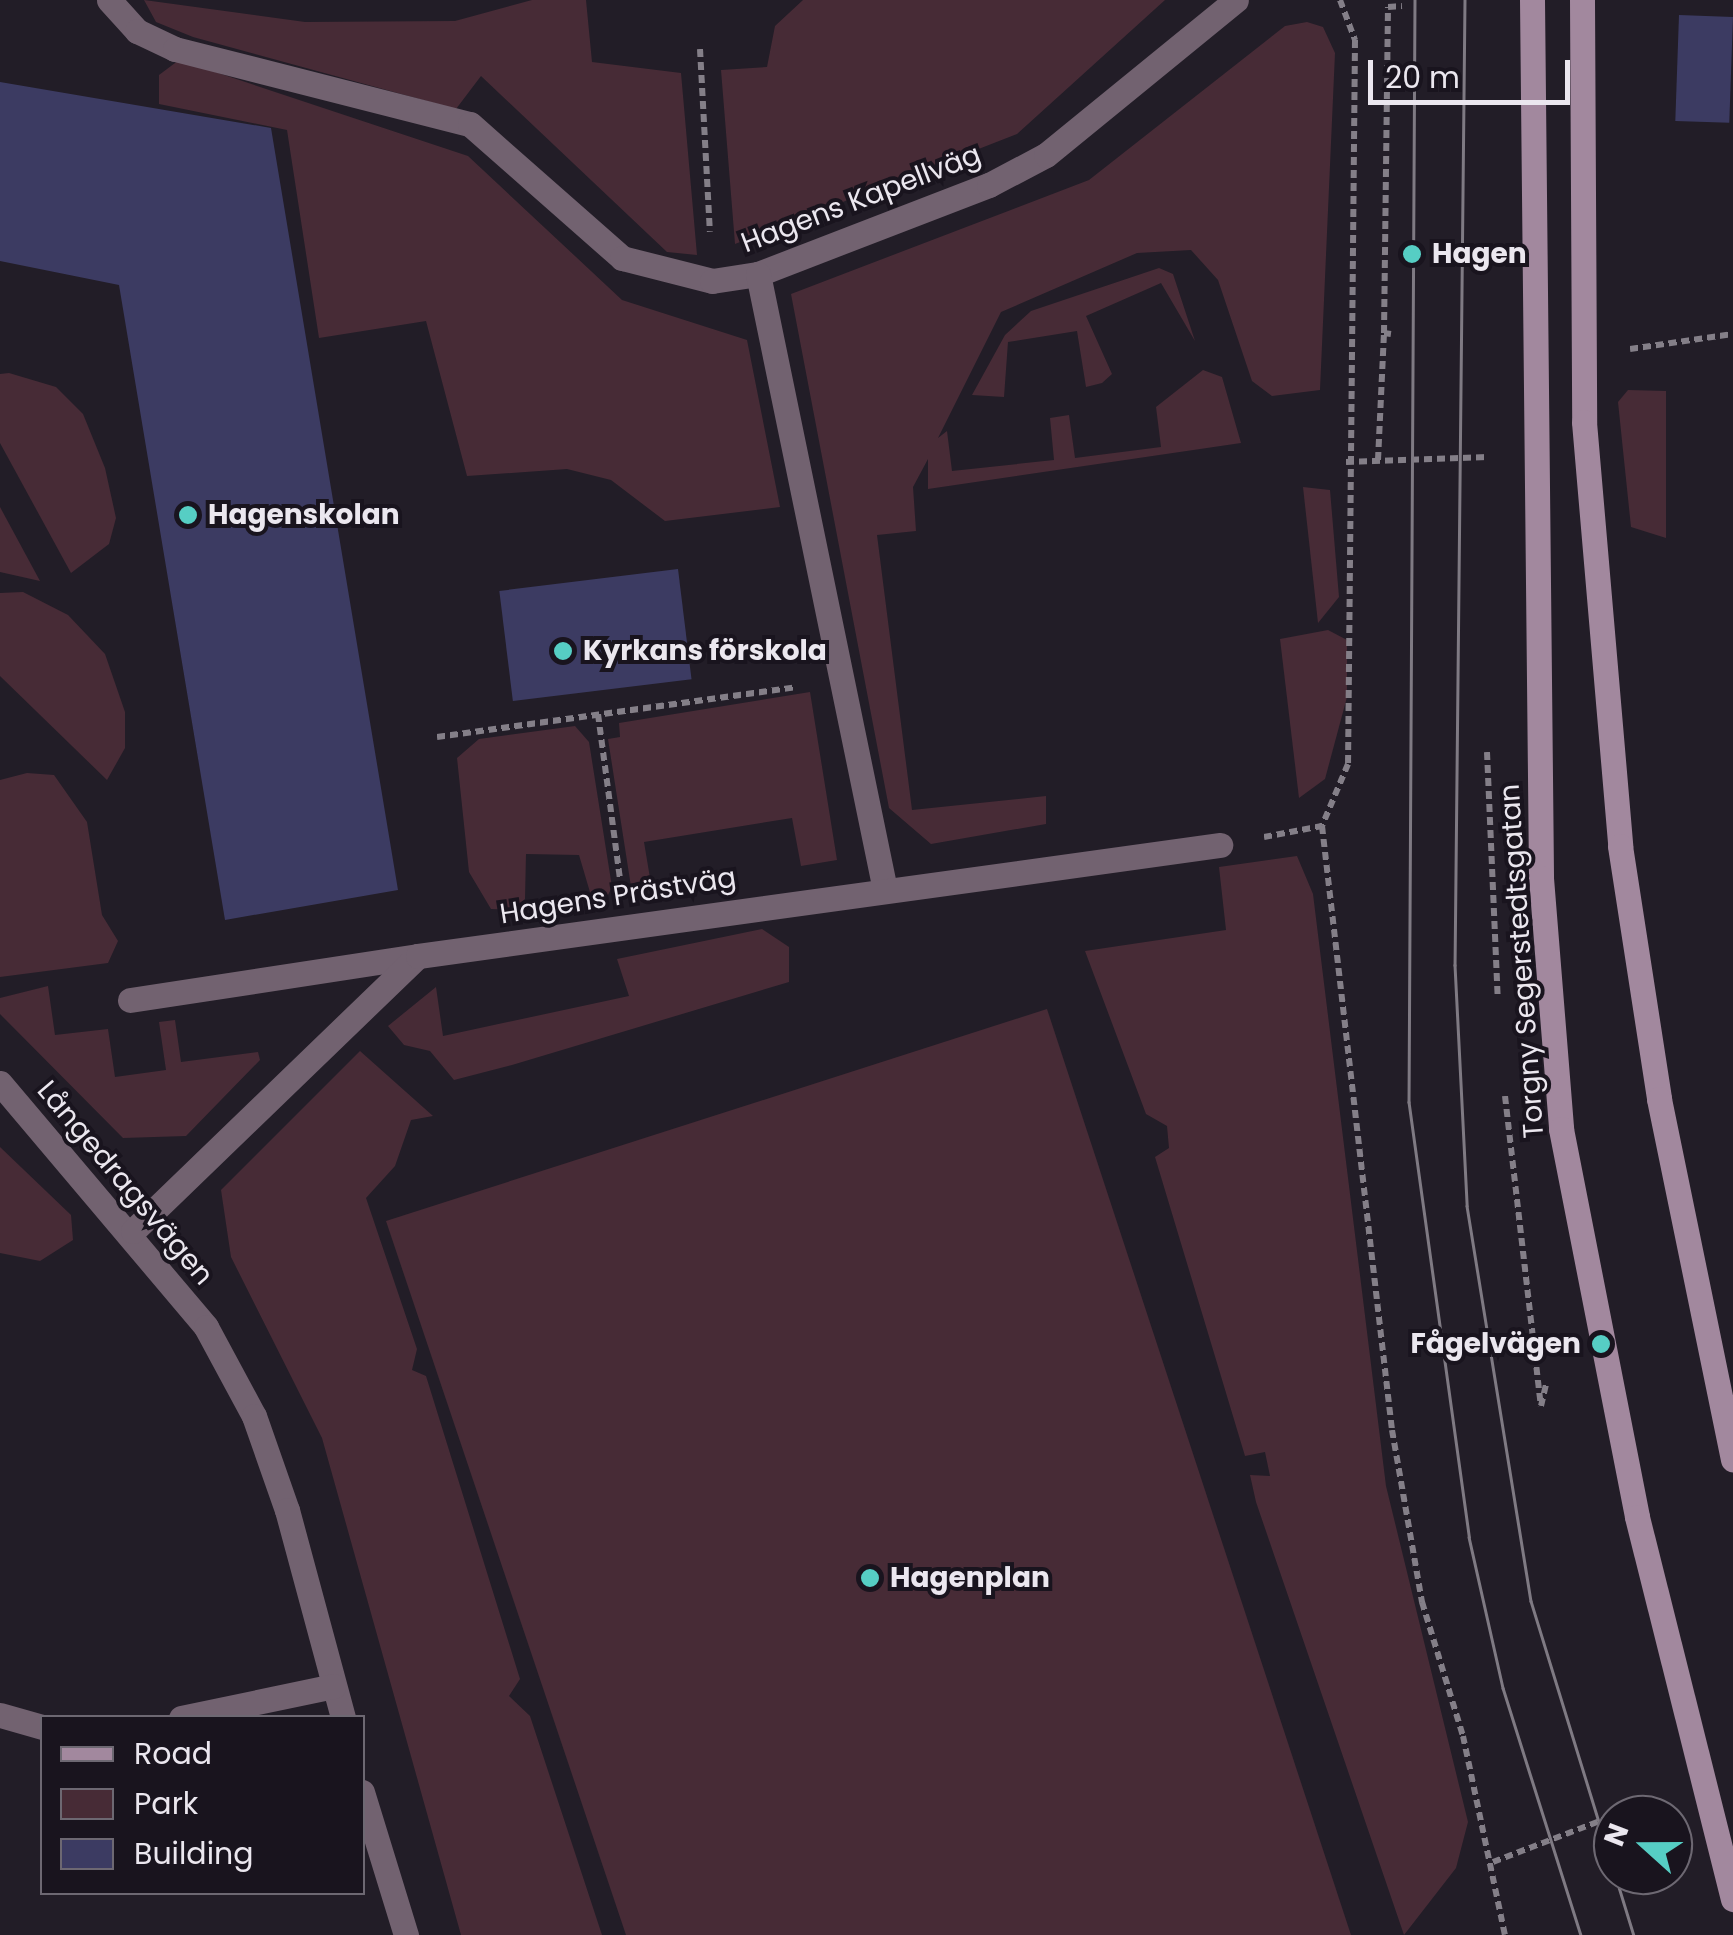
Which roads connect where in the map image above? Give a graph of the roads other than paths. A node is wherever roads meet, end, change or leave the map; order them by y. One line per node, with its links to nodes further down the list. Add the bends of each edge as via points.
1 (109, 0): 5 (street, Hagens Kapellväg, via 137,31 175,49 470,124 622,258 712,281)
2 (1236, 0): 5 (street, Hagens Kapellväg, via 1046,154)
3 (1532, 0): 19 (street, Torgny Segerstedtsgatan, via 1541,878 1561,1130 1637,1517)
4 (1582, 0): 12 (street, via 1583,352 1620,846 1659,1099)
5 (758, 274): 7 (street)
6 (1220, 845): 7 (street, Hagens Prästväg)
7 (884, 885): 8 (street, Hagens Prästväg)
8 (418, 956): 9 (street, Hagens Prästväg); 11 (street)
9 (130, 1000)
10 (0, 1083): 11 (street, Långedragsvägen)
11 (133, 1231): 13 (street, Långedragsvägen, via 206,1327 254,1416)
12 (1733, 1459)
13 (334, 1686): 15 (street); 16 (street, Långedragsvägen)
14 (0, 1715): 17 (street)
15 (195, 1715)
16 (341, 1715)
17 (40, 1725)
18 (365, 1802): 20 (street)
19 (1733, 1900)
20 (406, 1935)

